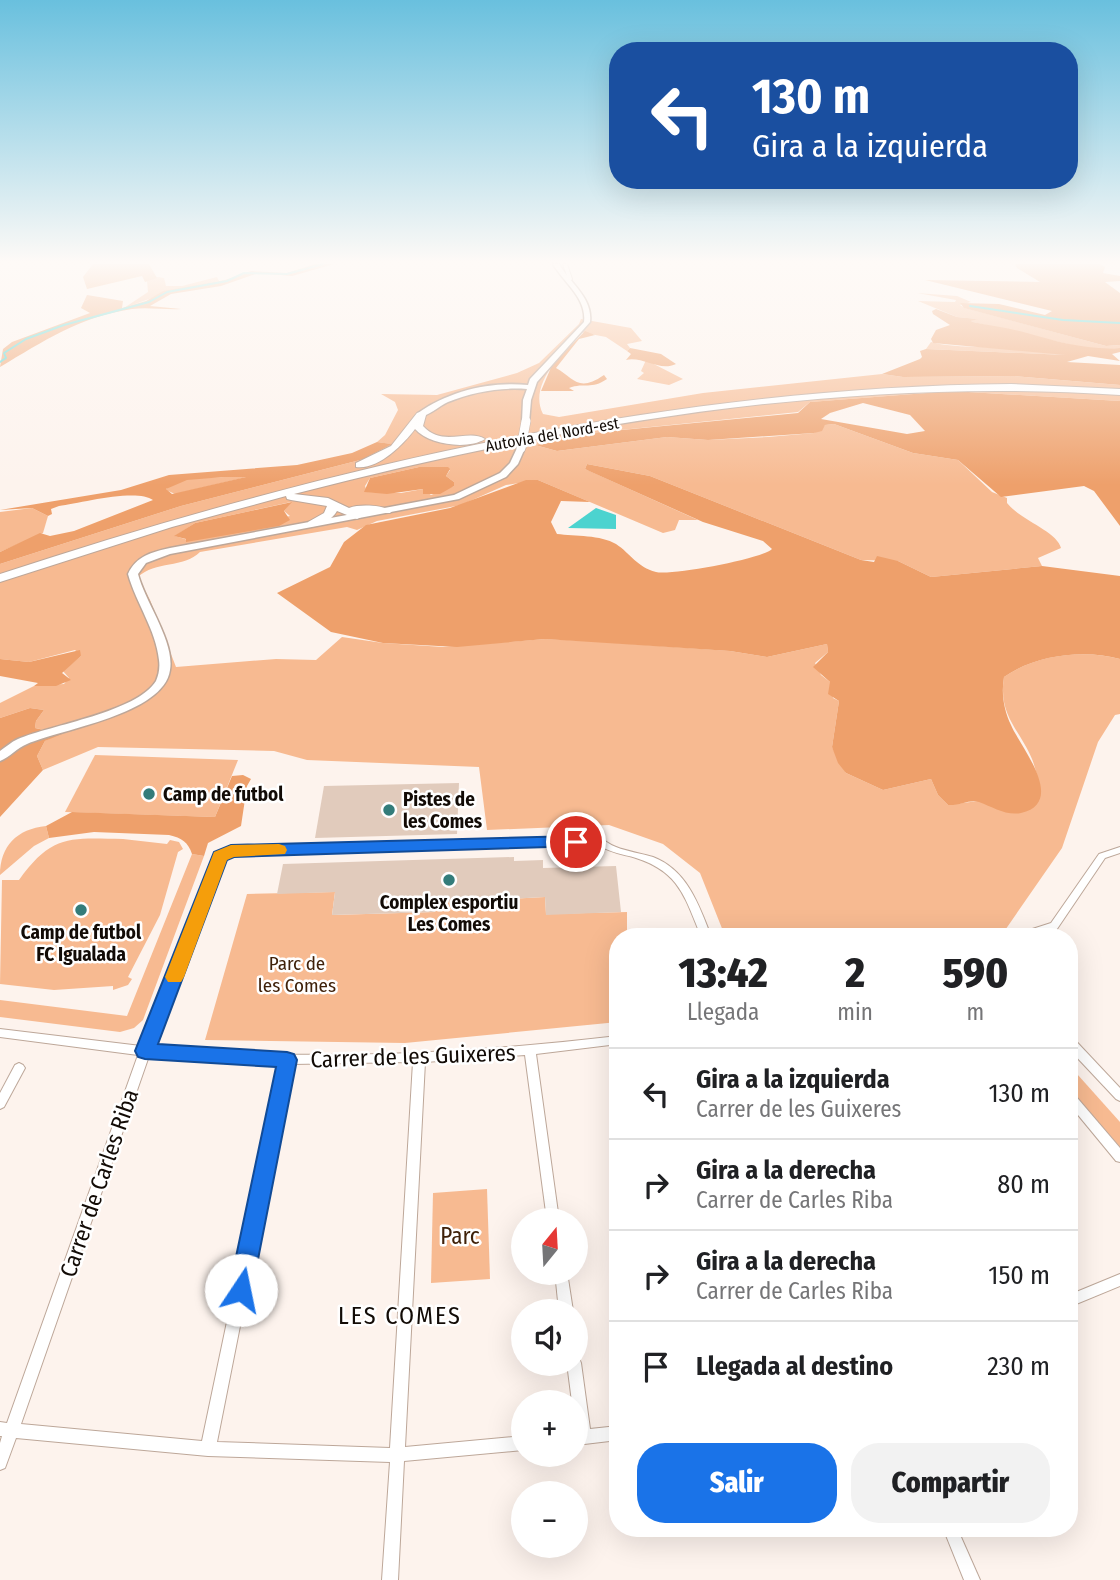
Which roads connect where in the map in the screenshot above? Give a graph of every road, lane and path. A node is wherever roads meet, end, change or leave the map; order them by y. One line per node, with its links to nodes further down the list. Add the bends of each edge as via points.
1 (572, 338): 2 (street)
2 (538, 374): 3 (street); 4 (street)
3 (529, 387): 4 (street); 7 (street)
4 (506, 388): 5 (street); 7 (street)
5 (493, 389): 8 (street, via 453,397)
6 (1120, 390): 9 (highway, Autovia del Nord-est, via 1004,380 887,384 696,405); 10 (highway, Autovia del Nord-est, via 970,385 804,397 624,421)
7 (527, 400): 14 (street, bridge, via 520,448 503,475 472,492)
8 (421, 415): 9 (highway, via 419,428 435,438); 11 (highway, via 391,451)
9 (504, 437): 11 (highway, Autovia del Nord-est)
10 (401, 464): 12 (highway, Autovia del Nord-est); 15 (highway, via 344,486 338,498)
11 (340, 472): 17 (highway, Autovia del Nord-est)
12 (244, 503): 13 (highway, via 298,496); 18 (highway, Autovia del Nord-est)
13 (333, 506): 15 (highway); 16 (highway, via 329,515)
14 (386, 511): 15 (highway)
15 (356, 513): 16 (street)
16 (312, 524): 19 (street, via 152,555 135,566 134,583 157,631 166,670 162,681 143,698 115,712 21,743)
17 (0, 570)
18 (0, 578)
19 (0, 757)
20 (1120, 850): 21 (street, via 1102,856)
21 (1054, 926): 23 (street)
22 (703, 928): 26 (street, Carrer de Carles Riba, via 682,881 665,864 610,849 601,842 231,851 222,854)
23 (1048, 928)
24 (0, 1033): 26 (street, Carrer de les Guixeres)
25 (609, 1041): 27 (street, Carrer de les Guixeres)
26 (145, 1051): 30 (street, Carrer de les Guixeres); 39 (street, Carrer de Carles Riba)
27 (530, 1051): 29 (street, Carrer de les Guixeres); 36 (street)
28 (1078, 1051): 32 (street)
29 (420, 1058): 30 (street, Carrer de les Guixeres); 44 (street)
30 (287, 1060): 43 (street)
31 (19, 1068): 33 (street)
32 (1120, 1096)
33 (0, 1104)
34 (1078, 1107): 35 (street)
35 (1120, 1157)
36 (552, 1208)
37 (1120, 1280): 38 (street)
38 (1078, 1297)
39 (6, 1430): 43 (street); 45 (street, Carrer de Carles Riba)
40 (609, 1434): 41 (street)
41 (588, 1437)
42 (511, 1444): 44 (street)
43 (208, 1449): 44 (street)
44 (397, 1455): 47 (street)
45 (0, 1462)
46 (954, 1537): 48 (street)
47 (390, 1580)
48 (972, 1580)

